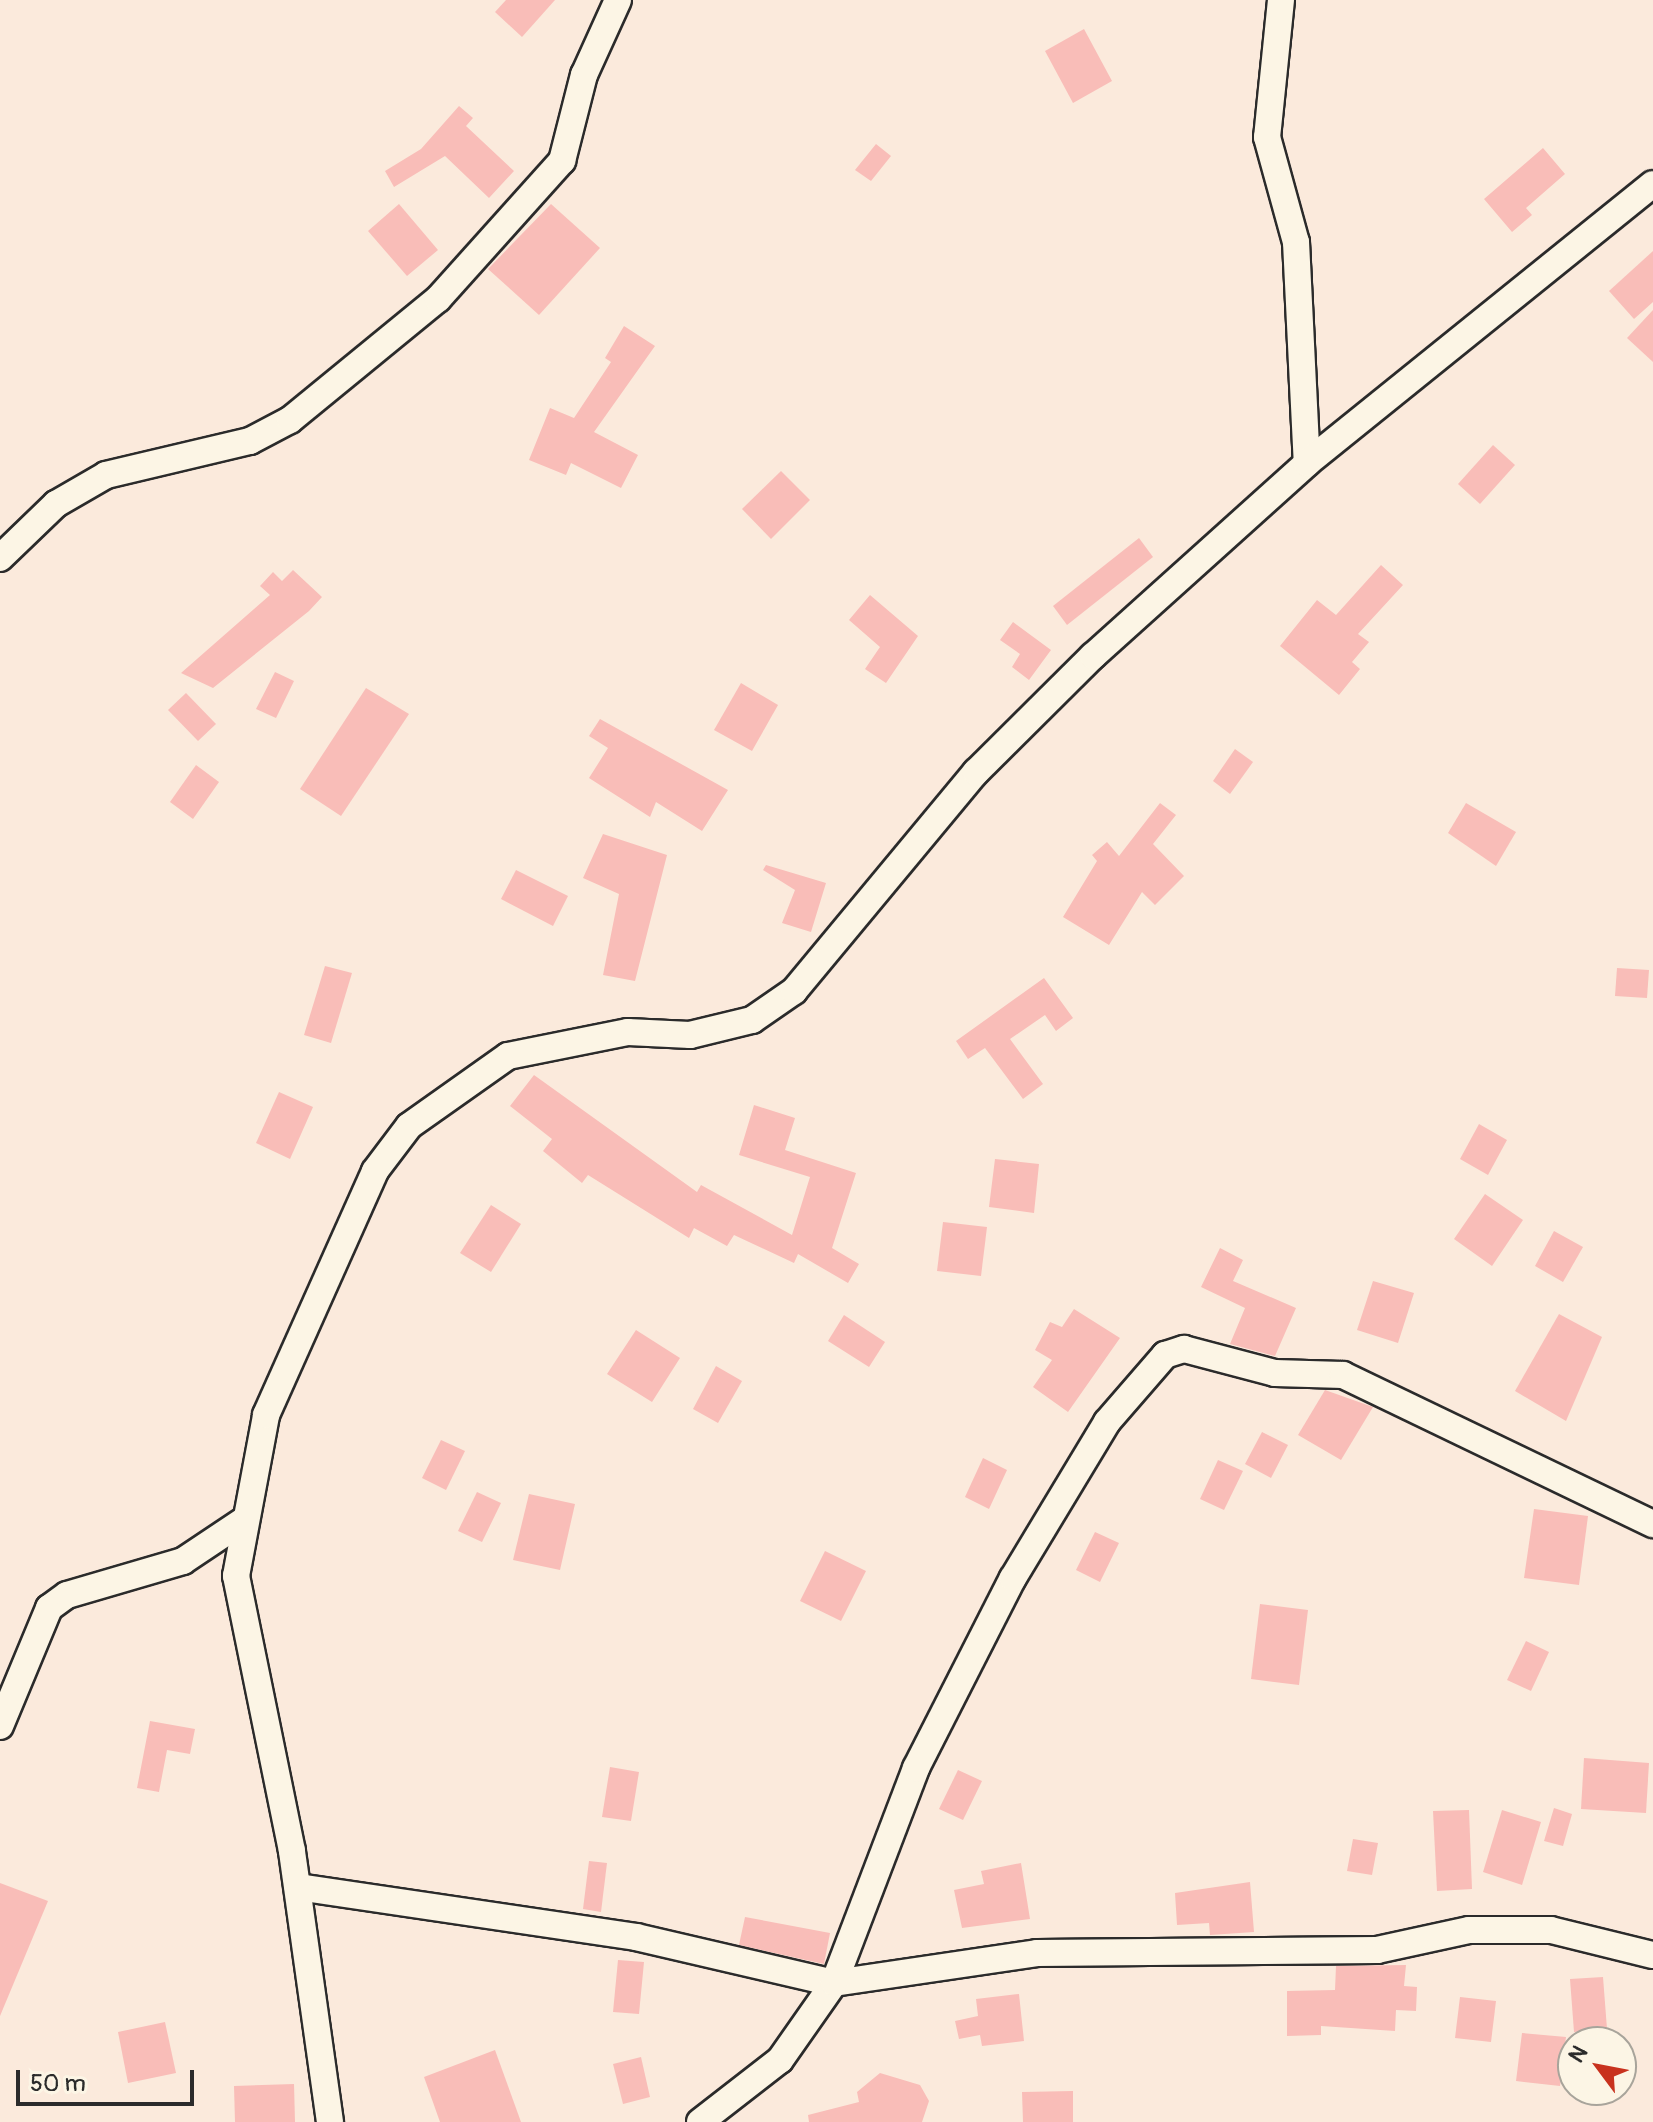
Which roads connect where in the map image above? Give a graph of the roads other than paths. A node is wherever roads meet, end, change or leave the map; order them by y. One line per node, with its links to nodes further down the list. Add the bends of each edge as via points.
1 (618, 0): 5 (street, via 584,75 562,161 438,299 290,420 250,441 106,475 56,504)
2 (1281, 0): 4 (street, via 1267,137 1296,242)
3 (1653, 184): 4 (street)
4 (1307, 463): 6 (street, via 976,772 794,991 752,1020 690,1035 628,1032 508,1056 409,1126 375,1171 286,1363 266,1415)
5 (0, 558)
6 (243, 1521): 8 (street, via 183,1561 67,1595 49,1608); 9 (street, via 236,1576)
7 (1653, 1524): 11 (street, via 1343,1375 1275,1373 1184,1349 1165,1355 1107,1422 1013,1578 916,1768)
8 (0, 1726)
9 (298, 1887): 11 (street, via 636,1937); 12 (street)
10 (1653, 1955): 11 (street, via 1551,1930 1469,1930 1377,1950 1037,1953)
11 (834, 1983): 13 (street, via 780,2060)
12 (330, 2122)
13 (700, 2122)

